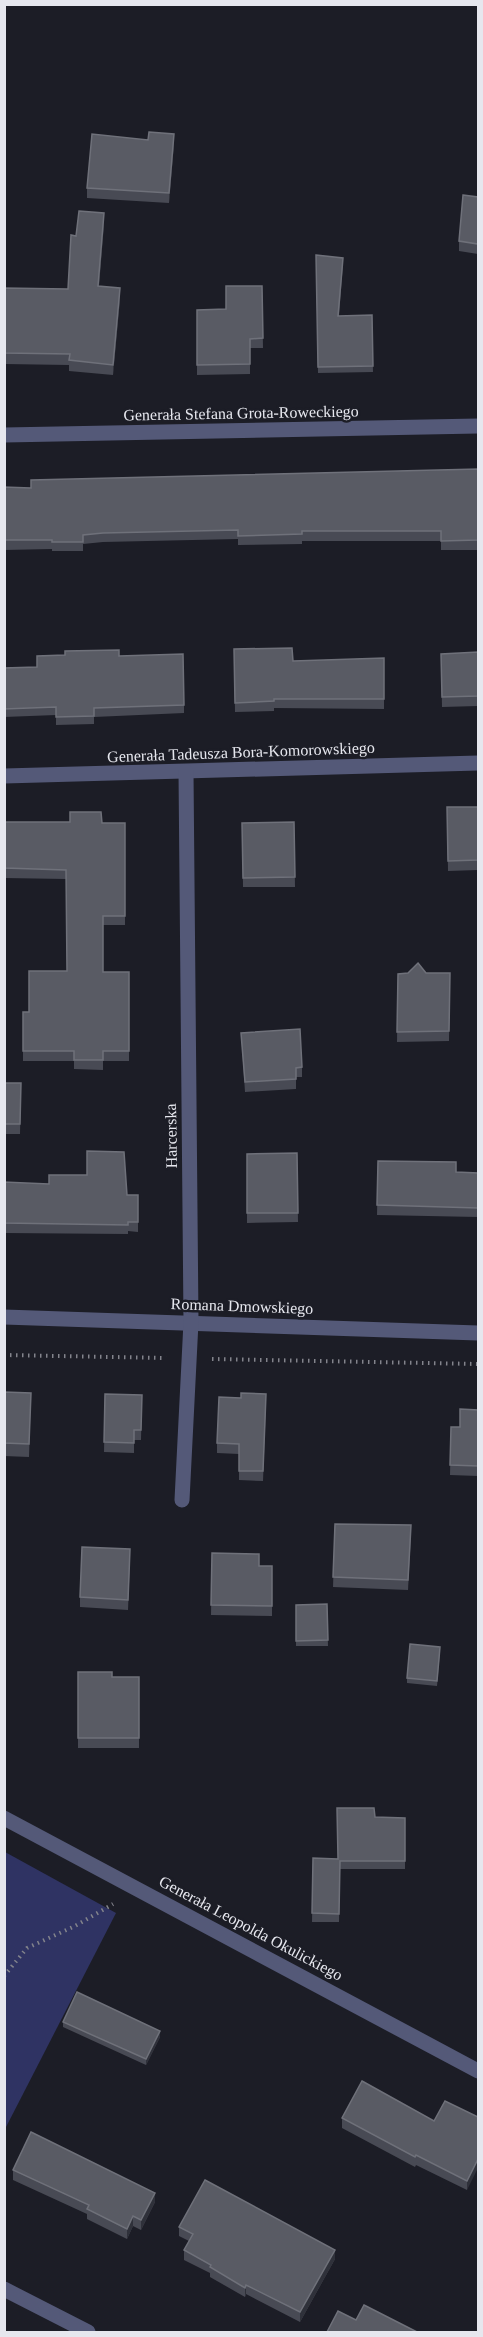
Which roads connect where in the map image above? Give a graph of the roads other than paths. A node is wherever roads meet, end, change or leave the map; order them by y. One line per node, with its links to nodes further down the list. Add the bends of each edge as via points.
1 (478, 426): 2 (street, Generała Stefana Grota-Roweckiego)
2 (4, 435)
3 (478, 763): 4 (street, Generała Tadeusza Bora-Komorowskiego)
4 (186, 772): 5 (street, Generała Tadeusza Bora-Komorowskiego); 7 (street, Harcerska)
5 (4, 776)
6 (4, 1317): 7 (street, Romana Dmowskiego)
7 (191, 1322): 8 (street, Romana Dmowskiego); 9 (street, Harcerska)
8 (478, 1333)
9 (182, 1500)
10 (4, 1818): 11 (street, Generała Leopolda Okulickiego)
11 (478, 2071)
12 (4, 2289): 13 (street)
13 (88, 2332)

